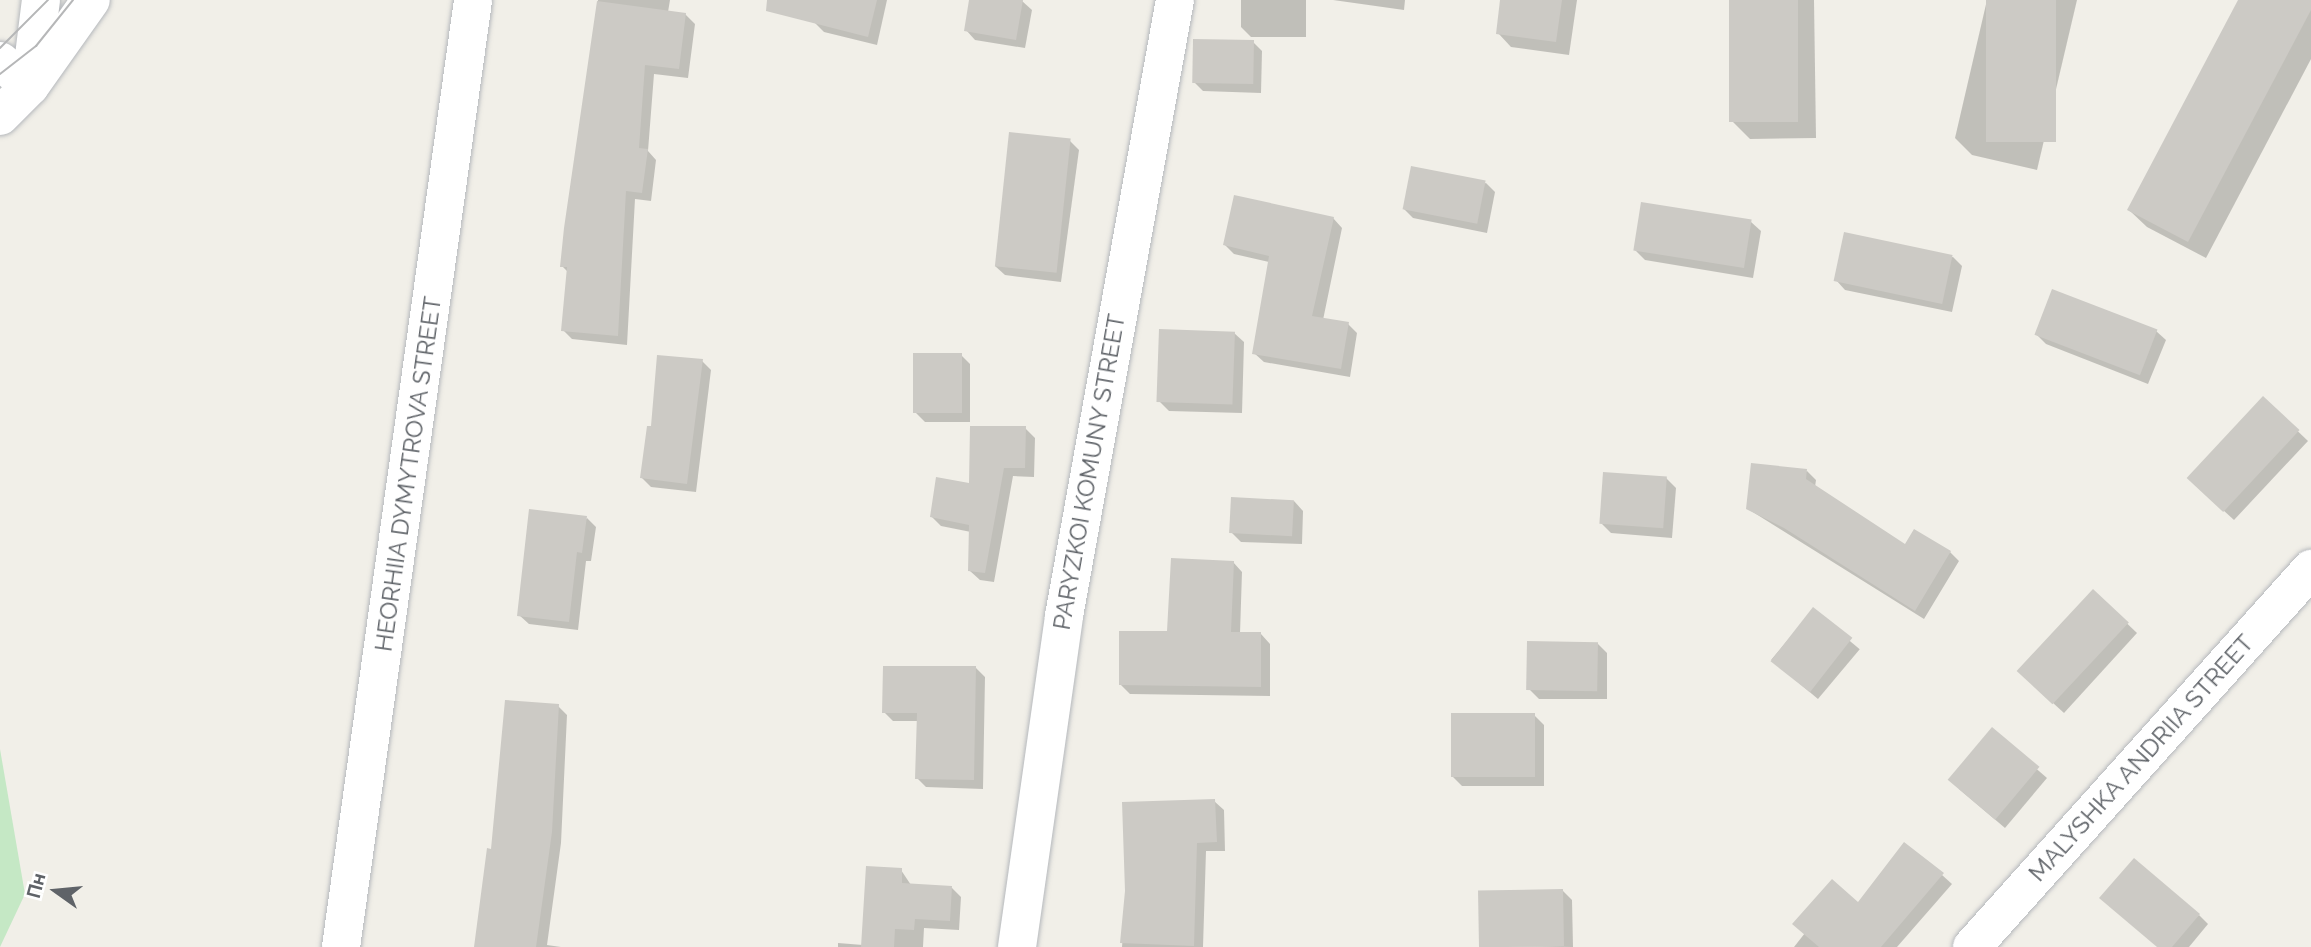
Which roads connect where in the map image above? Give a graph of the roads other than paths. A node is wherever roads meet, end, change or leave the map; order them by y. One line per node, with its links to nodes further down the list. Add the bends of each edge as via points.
1 (41, 0): 6 (street)
2 (91, 0): 6 (street)
3 (473, 0): 9 (street, HEORHIIA DYMYTROVA STREET)
4 (1175, 0): 10 (street, PARYZKOI KOMUNY STREET, via 1064,616)
5 (0, 61): 6 (street)
6 (30, 86): 7 (street)
7 (0, 116)
8 (2311, 569): 11 (street, MALYSHKA ANDRIIA STREET)
9 (341, 947)
10 (1017, 947)
11 (1972, 947)

